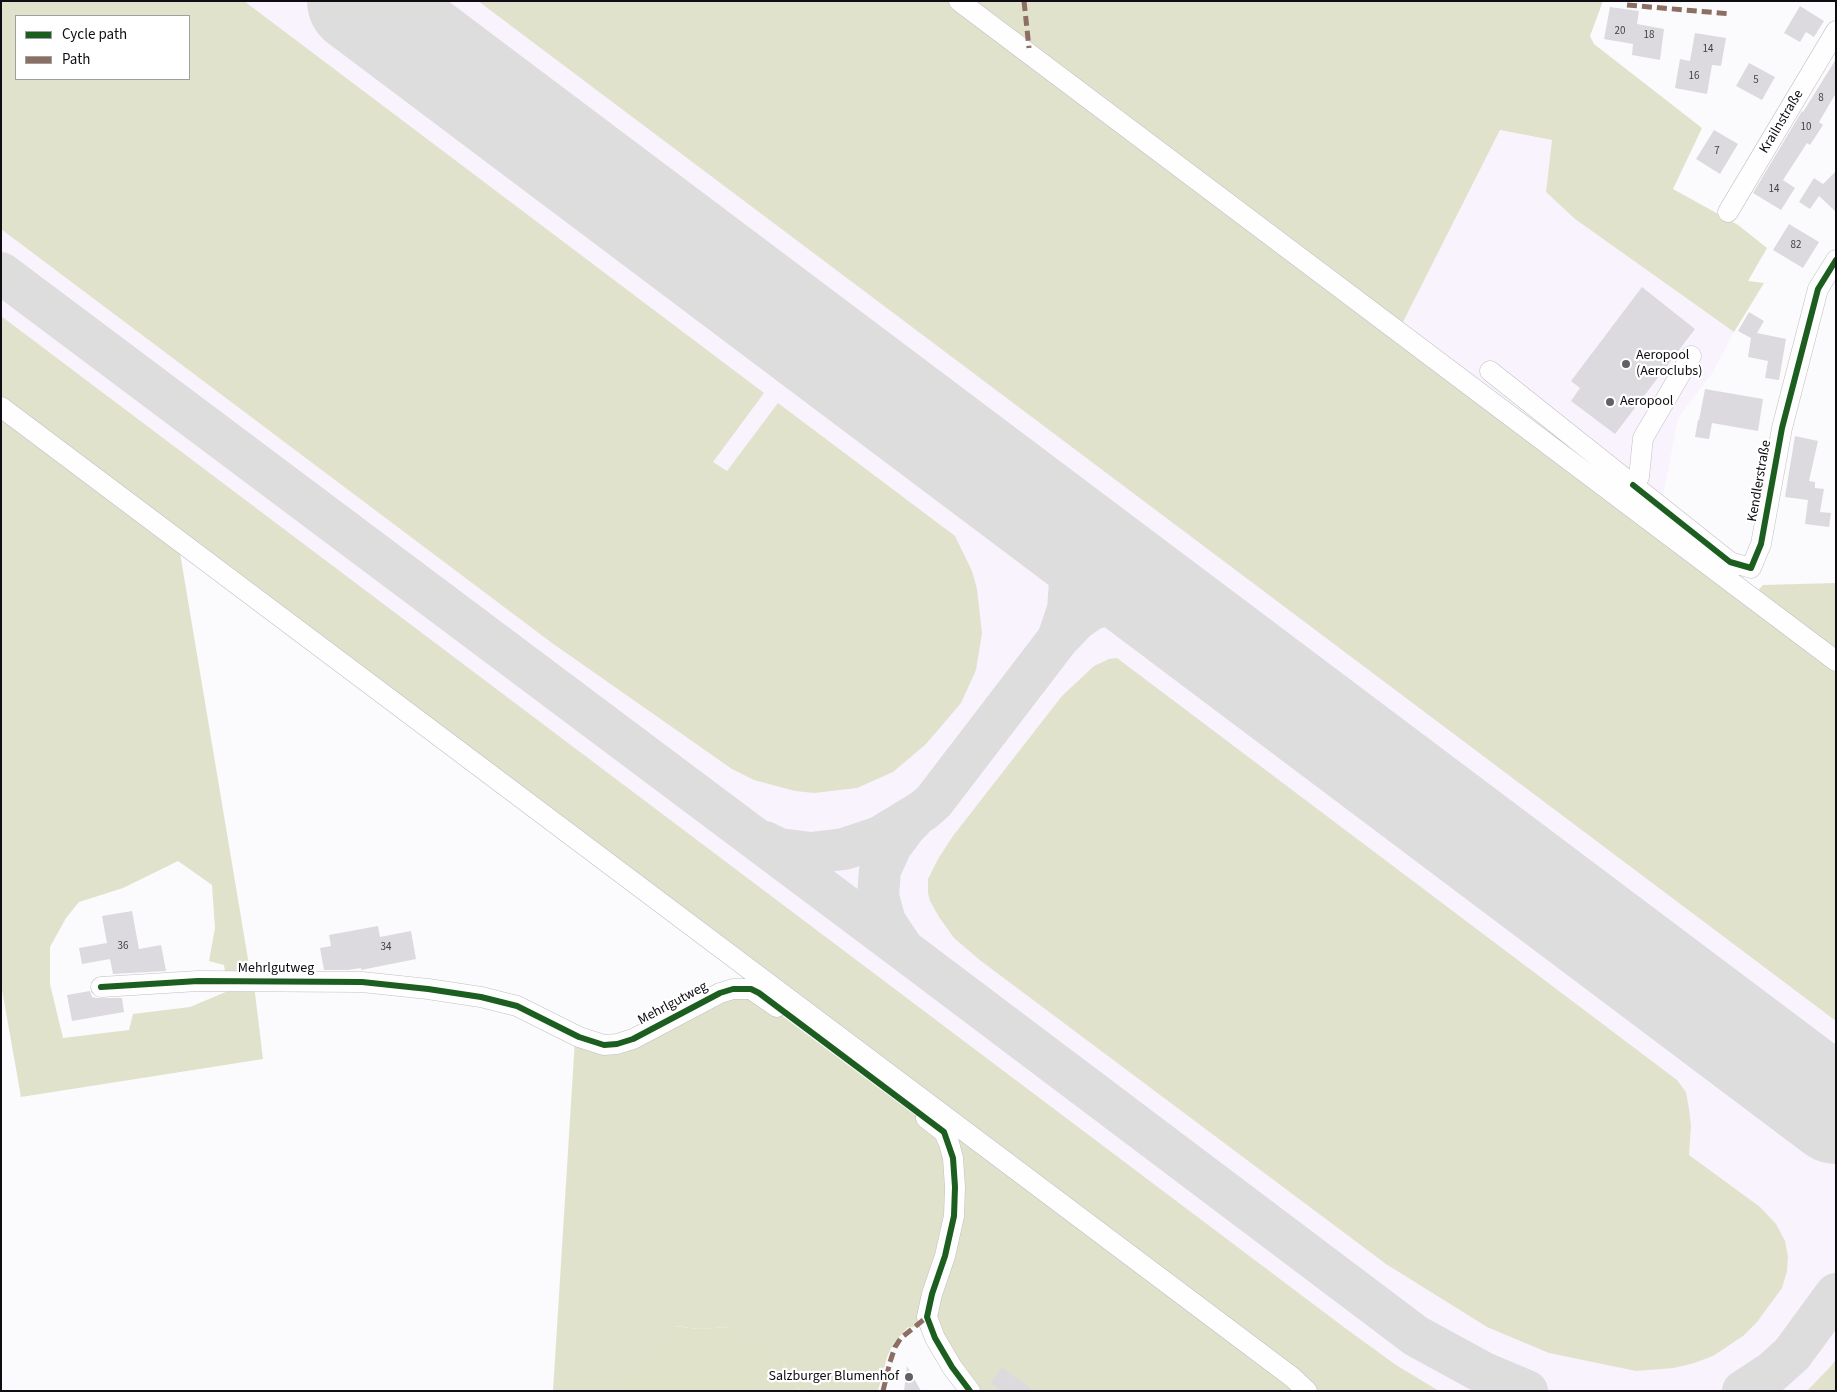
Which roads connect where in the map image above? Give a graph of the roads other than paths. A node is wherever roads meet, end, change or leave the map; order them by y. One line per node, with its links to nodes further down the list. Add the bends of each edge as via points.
1 (959, 1): 10 (street)
2 (1836, 31): 3 (street, Krailnstraße)
3 (1728, 212)
4 (1836, 260): 9 (street, Kendlerstraße, via 1818,289 1782,428 1761,544)
5 (1691, 356): 8 (street, via 1643,438 1638,477)
6 (1490, 371): 8 (street)
7 (1, 407): 13 (street)
8 (1633, 485): 9 (street, via 1730,562)
9 (1751, 568): 10 (street, Kendlerstraße)
10 (1747, 594): 11 (street)
11 (1836, 661)
12 (101, 987): 13 (street, Mehrlgutweg, via 198,981 362,982 428,989 517,1006 579,1037 604,1045 632,1039 720,993 745,988 758,993)
13 (947, 1126): 14 (street, via 953,1158 954,1216 927,1317 935,1338); 15 (street)
14 (970, 1391)
15 (1307, 1391)

